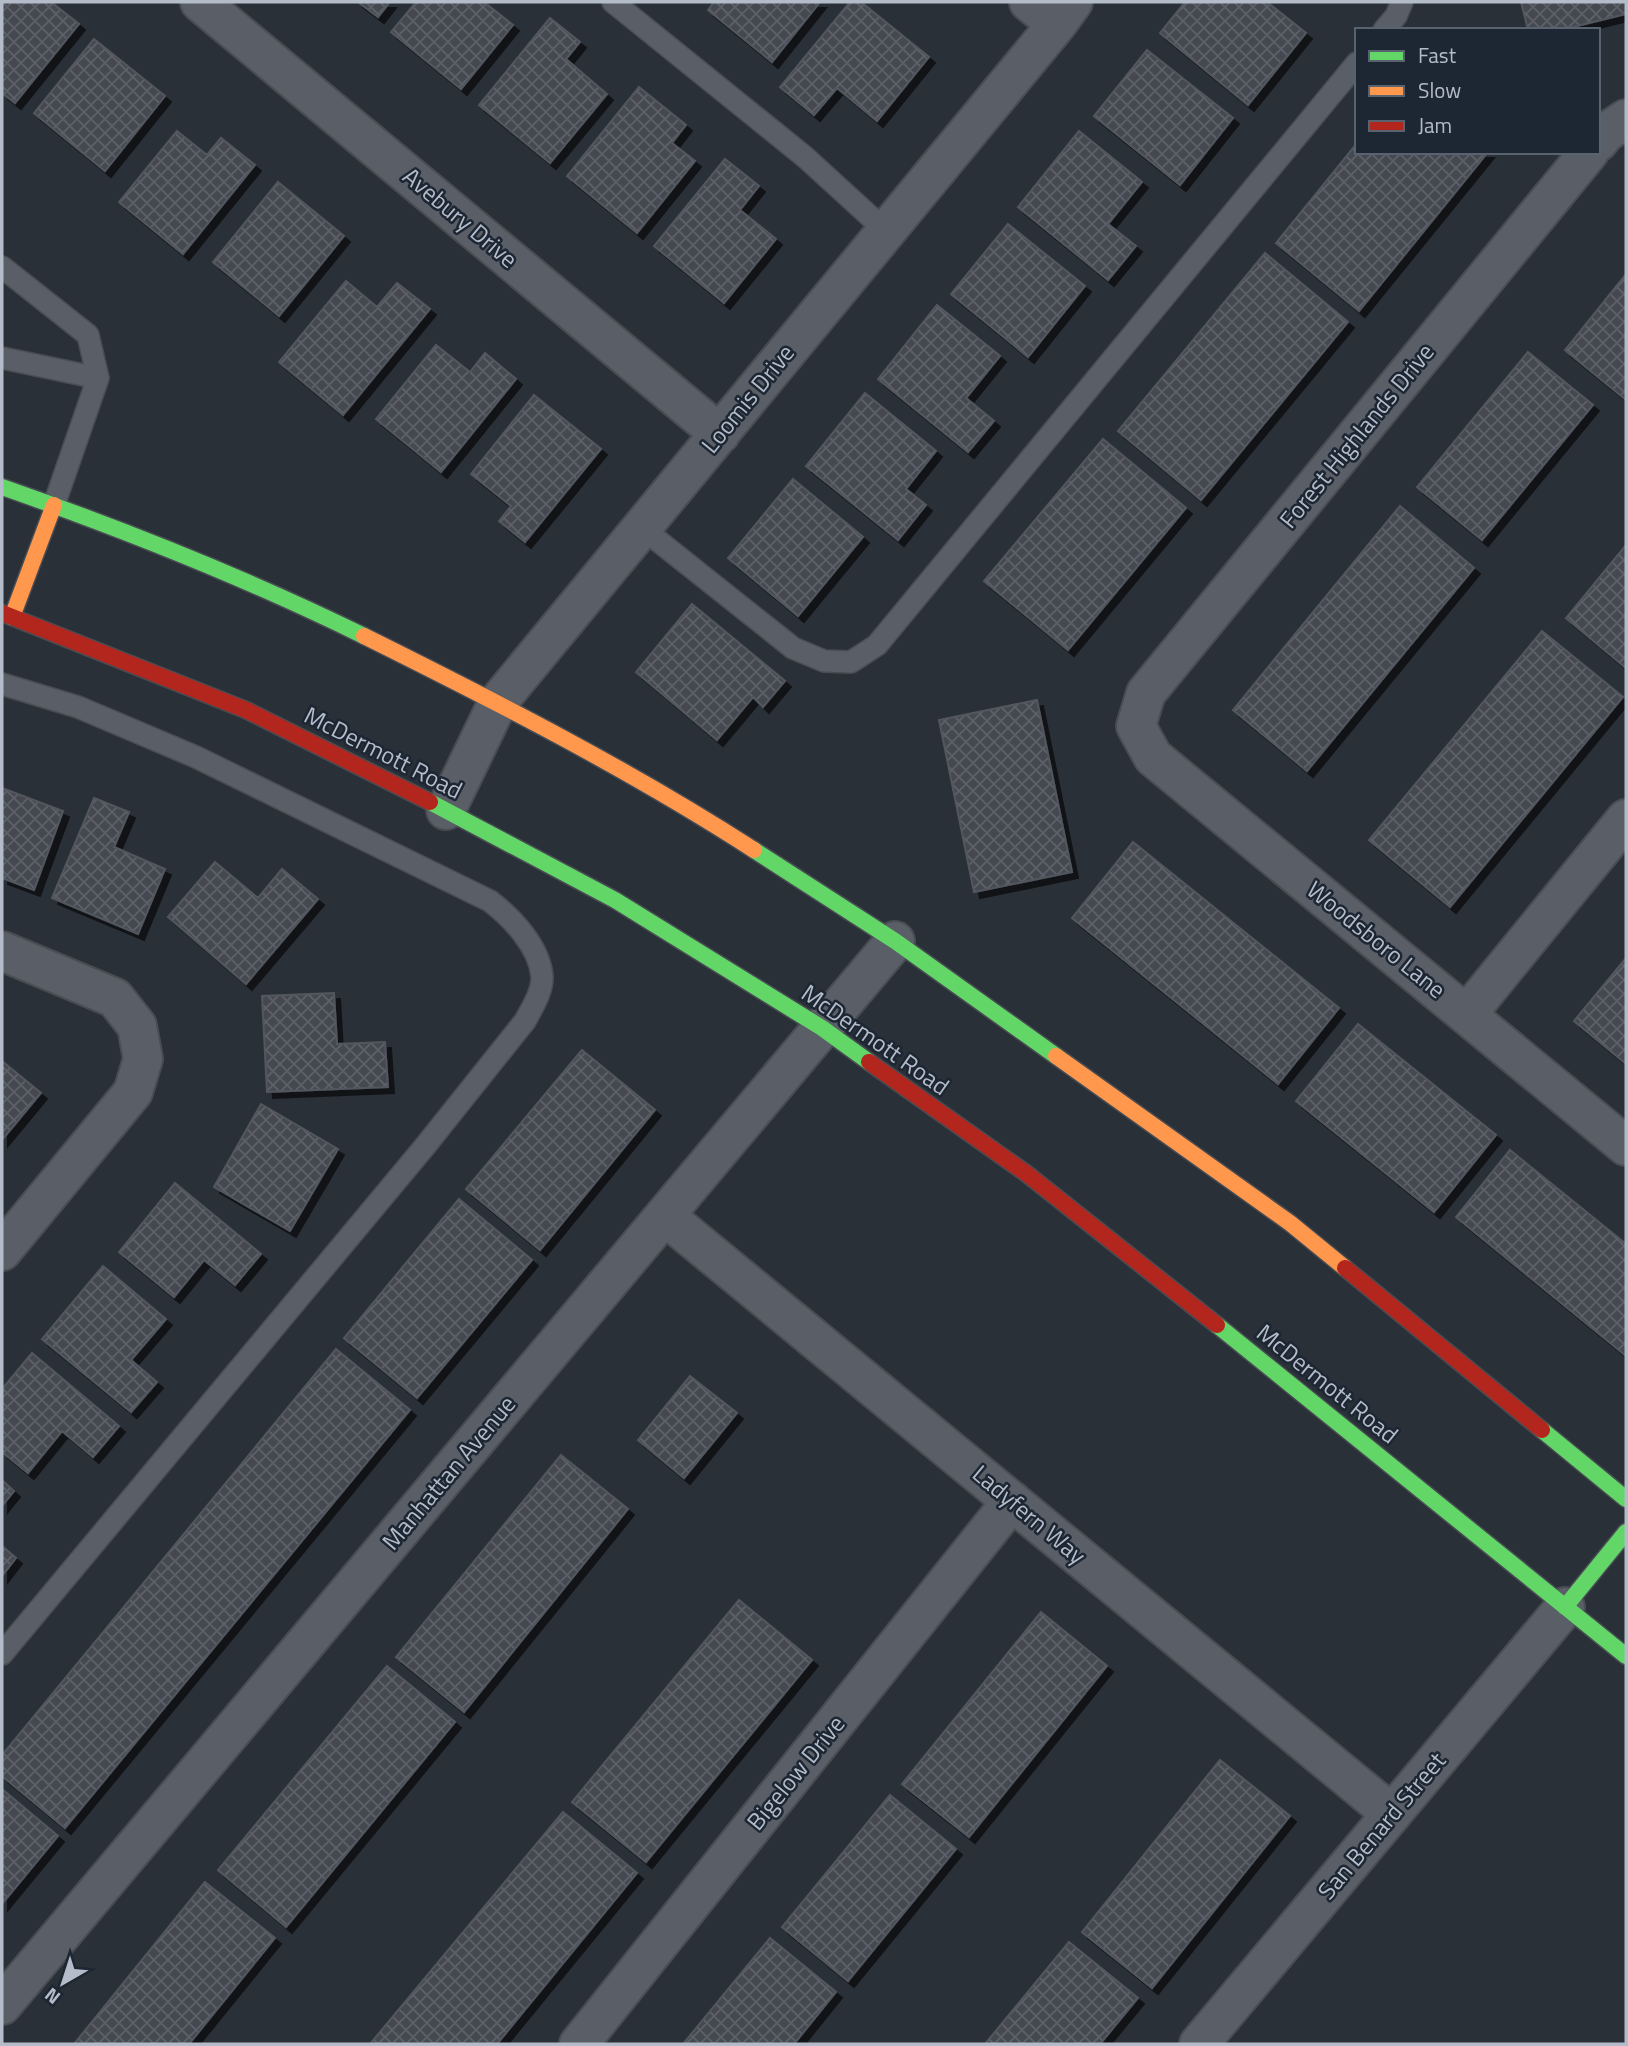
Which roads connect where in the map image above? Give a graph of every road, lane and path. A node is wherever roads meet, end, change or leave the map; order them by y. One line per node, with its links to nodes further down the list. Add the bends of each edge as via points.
1 (200, 2): 14 (street, Avebury Drive)
2 (613, 2): 10 (lane, via 805,157)
3 (1402, 2): 5 (lane)
4 (1053, 9): 10 (street, Loomis Drive)
5 (1386, 28)
6 (1355, 65): 17 (lane, via 877,645 851,662 824,661 793,648)
7 (1626, 119): 8 (street)
8 (1600, 139)
9 (1588, 154): 21 (street, Forest Highlands Drive, via 1146,692)
10 (886, 232): 14 (street, Loomis Drive)
11 (2, 267): 13 (lane, via 88,335)
12 (2, 358): 13 (lane)
13 (99, 378): 16 (lane)
14 (720, 434): 17 (street, Loomis Drive)
15 (2, 488): 16 (main road)
16 (54, 505): 18 (main road); 20 (main road, via 285,597)
17 (642, 528): 20 (street, Loomis Drive)
18 (7, 615): 22 (main road, McDermott Road, via 246,710)
19 (2, 684): 35 (lane, via 78,707 195,757 490,901 526,938 542,978 525,1021 451,1114)
20 (498, 702): 22 (street, Loomis Drive); 24 (main road, via 718,827)
21 (1136, 726): 26 (street, Woodsboro Lane, via 1153,757)
22 (446, 810): 27 (main road, McDermott Road, via 615,900)
23 (1626, 819): 26 (street)
24 (894, 941): 27 (street, Manhattan Avenue); 31 (main road, via 1290,1223)
25 (2, 951): 30 (street, via 115,998 137,1026 143,1059 133,1092)
26 (1467, 1014): 28 (street, Woodsboro Lane)
27 (822, 1028): 29 (street, Manhattan Avenue); 34 (main road, McDermott Road, via 1027,1174)
28 (1626, 1146)
29 (665, 1216): 32 (street, Ladyfern Way); 38 (street, Manhattan Avenue)
30 (2, 1251)
31 (1626, 1499)
32 (1012, 1502): 37 (street, Ladyfern Way); 39 (street, Bigelow Drive)
33 (1626, 1532): 34 (main road)
34 (1565, 1607): 36 (main road, McDermott Road); 37 (street, San Benard Street)
35 (2, 1654)
36 (1626, 1656)
37 (1392, 1814): 40 (street, San Benard Street)
38 (2, 2005)
39 (579, 2044)
40 (1199, 2044)

